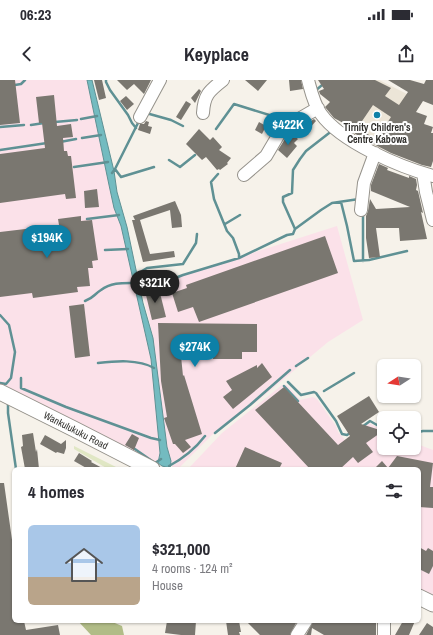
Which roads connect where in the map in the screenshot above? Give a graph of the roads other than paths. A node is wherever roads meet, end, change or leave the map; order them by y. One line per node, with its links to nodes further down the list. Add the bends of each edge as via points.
1 (160, 80): 6 (street)
2 (223, 80): 5 (street, via 207,94)
3 (308, 80): 4 (street)
4 (318, 108): 7 (street, via 328,123 357,144); 8 (street, via 287,126 266,156)
5 (203, 113)
6 (140, 117)
7 (375, 153): 9 (street); 10 (street, via 366,177)
8 (244, 175)
9 (428, 175): 11 (street, via 426,192)
10 (361, 210)
11 (433, 220)
12 (0, 392): 13 (main road, Wankulukuku Road)
13 (148, 467)
14 (421, 598): 15 (main road)
15 (433, 604)
16 (305, 623): 18 (street)
17 (384, 623): 19 (street)
18 (297, 635)
19 (384, 635)

